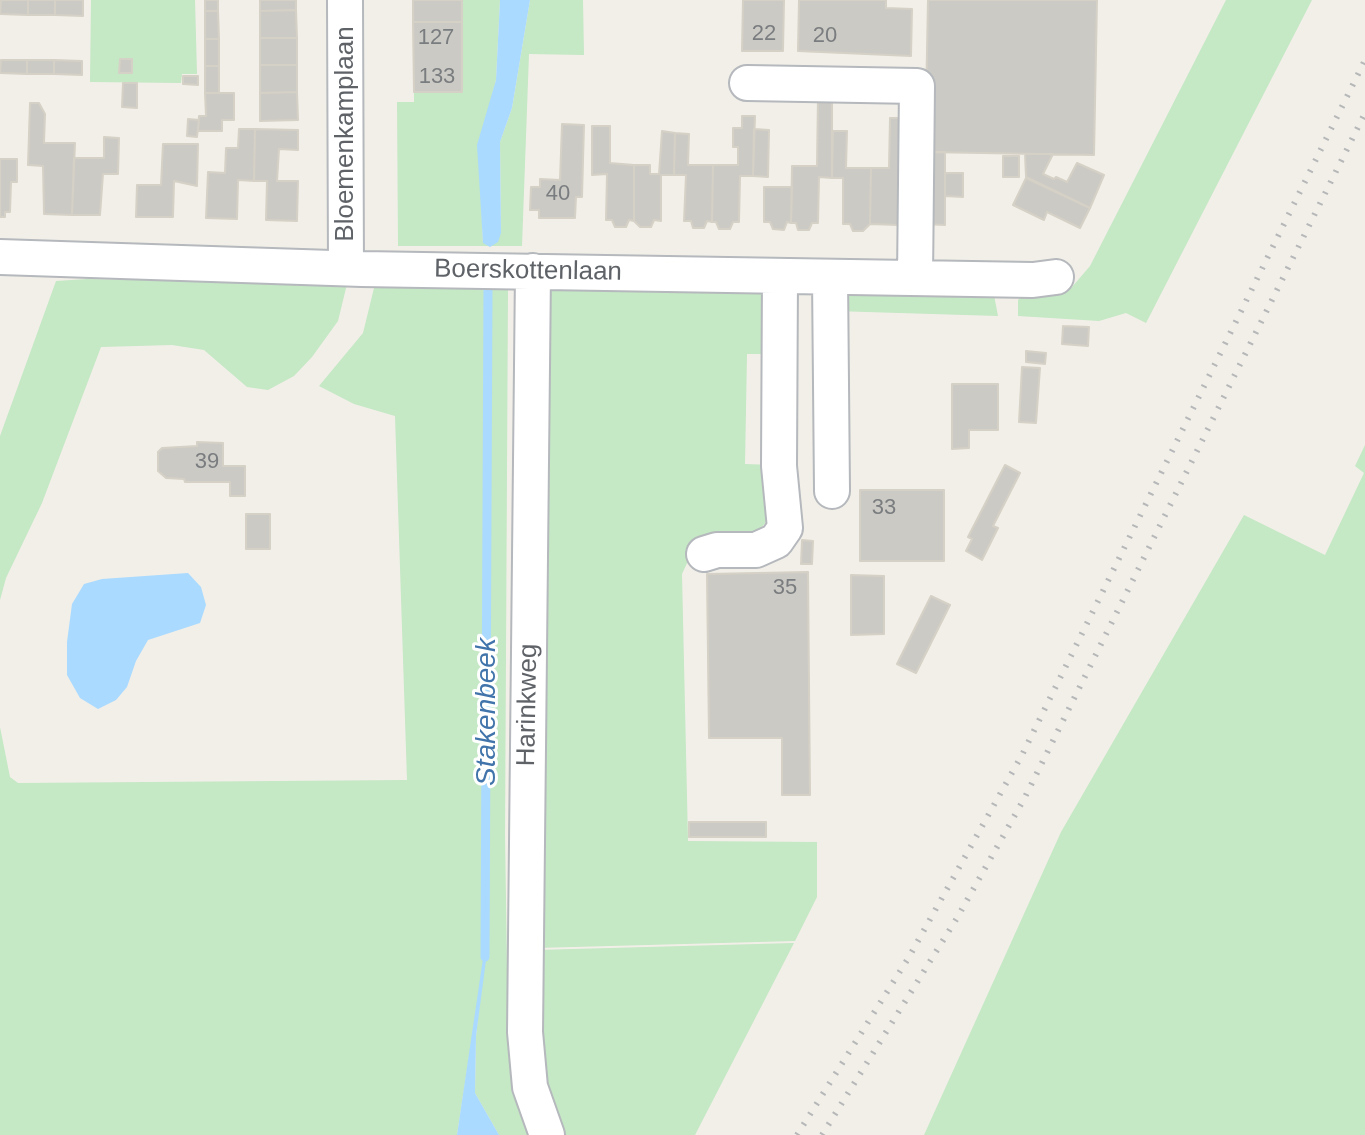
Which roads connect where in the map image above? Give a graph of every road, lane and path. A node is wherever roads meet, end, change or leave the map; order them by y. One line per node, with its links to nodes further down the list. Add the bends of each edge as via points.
1 (345, 0): 4 (street, Bloemenkamplaan)
2 (747, 83): 9 (street, via 917,86)
3 (0, 257): 4 (street, Boerskottenlaan)
4 (346, 268): 5 (street, Boerskottenlaan)
5 (533, 271): 6 (street, Boerskottenlaan); 12 (street, Harinkweg, via 525,1032 530,1087)
6 (780, 276): 7 (street, Boerskottenlaan); 11 (street, via 779,466 785,528 776,541 756,550)
7 (830, 277): 9 (street, Boerskottenlaan); 10 (street)
8 (1056, 277): 9 (street, Boerskottenlaan)
9 (915, 278)
10 (832, 491)
11 (704, 554)
12 (547, 1135)

